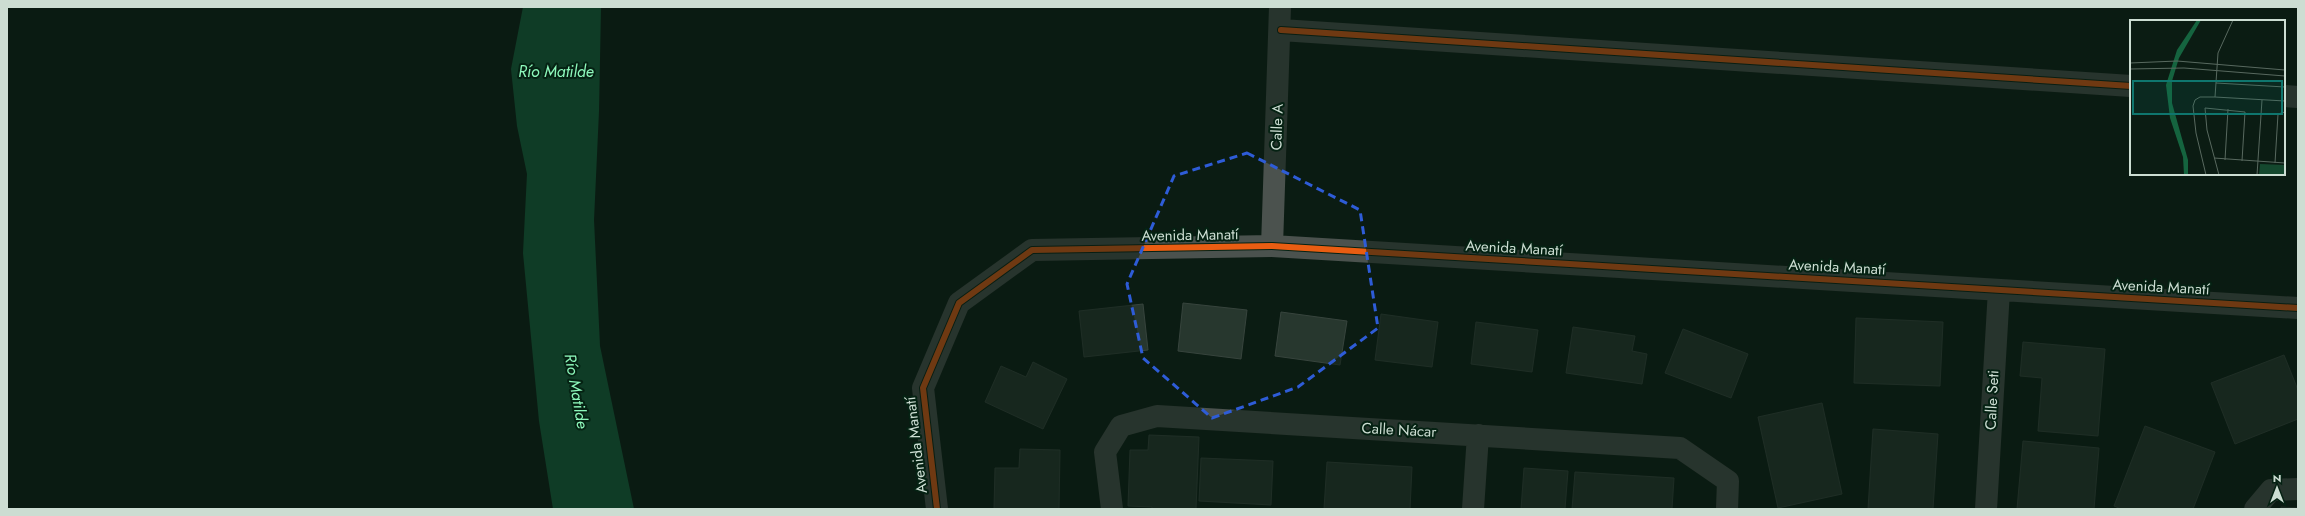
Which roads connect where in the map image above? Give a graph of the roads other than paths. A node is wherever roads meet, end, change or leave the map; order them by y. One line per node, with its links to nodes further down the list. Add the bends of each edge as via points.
1 (1280, 7): 2 (street, Calle A)
2 (1281, 30): 3 (street); 6 (street, Calle A)
3 (2130, 86)
4 (2285, 96): 5 (street)
5 (2298, 97)
6 (1272, 246): 7 (street, Avenida Manatí); 11 (street, Avenida Manatí, via 1032,250 959,303 923,388)
7 (1999, 290): 8 (street, Avenida Manatí); 15 (street, Calle Seti)
8 (2298, 308)
9 (1478, 435): 12 (street, Calle Nácar, via 1157,416 1121,426 1105,452); 13 (street); 14 (street, Calle Nácar, via 1680,448 1728,481)
10 (2298, 489): 16 (street, via 2271,490)
11 (937, 509)
12 (1112, 509)
13 (1473, 509)
14 (1727, 509)
15 (1986, 509)
16 (2255, 509)

